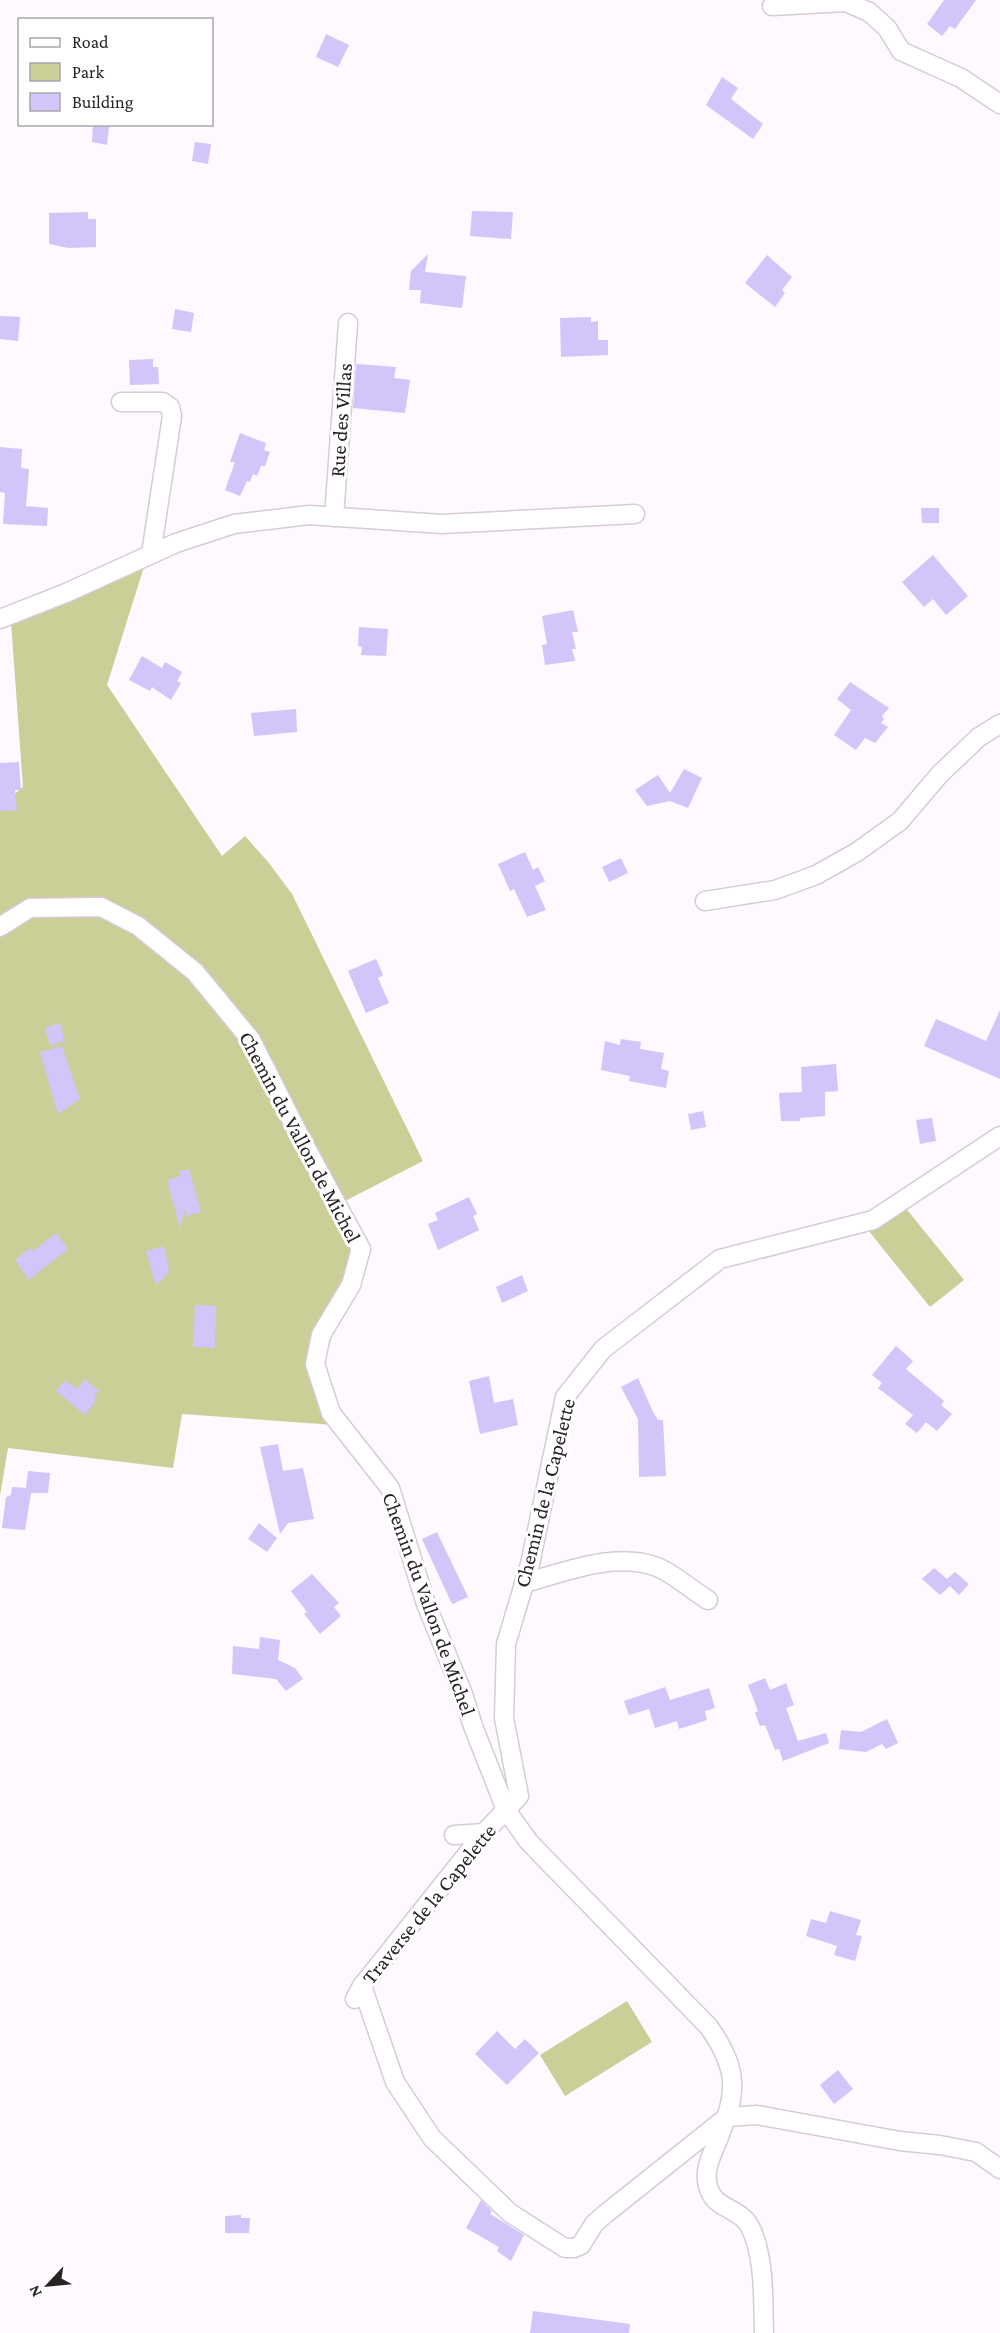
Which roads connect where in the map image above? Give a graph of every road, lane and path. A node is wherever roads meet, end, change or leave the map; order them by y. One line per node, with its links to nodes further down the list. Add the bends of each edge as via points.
1 (772, 6): 2 (street, via 846,2 869,12 887,28 901,51 961,78)
2 (1000, 104)
3 (348, 323): 6 (street, Rue des Villas)
4 (121, 402): 7 (street, via 163,402 170,407 172,416)
5 (635, 514): 6 (street, via 442,524)
6 (334, 517): 7 (street, via 309,515 234,525)
7 (151, 554): 8 (street)
8 (0, 619)
9 (1000, 724): 10 (street, via 979,737 940,774 900,821 858,852 816,875 775,890)
10 (705, 901)
11 (0, 927): 15 (street, Chemin du Vallon de Michel, via 30,908 101,907 138,926 195,972 251,1040 361,1249 351,1285 321,1335 315,1364 331,1413 390,1488 426,1604)
12 (1000, 1136): 13 (street, Chemin de la Capelette, via 873,1220 720,1259 603,1349 565,1397)
13 (524, 1582): 14 (street, via 605,1562 632,1562 658,1567); 15 (street, Chemin de la Capelette, via 506,1644 504,1718 519,1796)
14 (708, 1600)
15 (506, 1810): 16 (street, Traverse de la Capelette); 18 (street, Chemin du Vallon de Michel, via 537,1851 709,2027 729,2064 734,2089)
16 (484, 1833): 17 (street); 18 (street, Traverse de la Capelette, via 358,1993 395,2082 432,2138 510,2213 566,2248 574,2248 581,2245 604,2215)
17 (454, 1835)
18 (727, 2117): 19 (street, via 757,2115 940,2145 976,2152); 20 (street, Chemin du Vallon de Michel, via 710,2158 707,2180 711,2195 720,2205 745,2219 751,2228 762,2282)
19 (1000, 2169)
20 (764, 2333)

